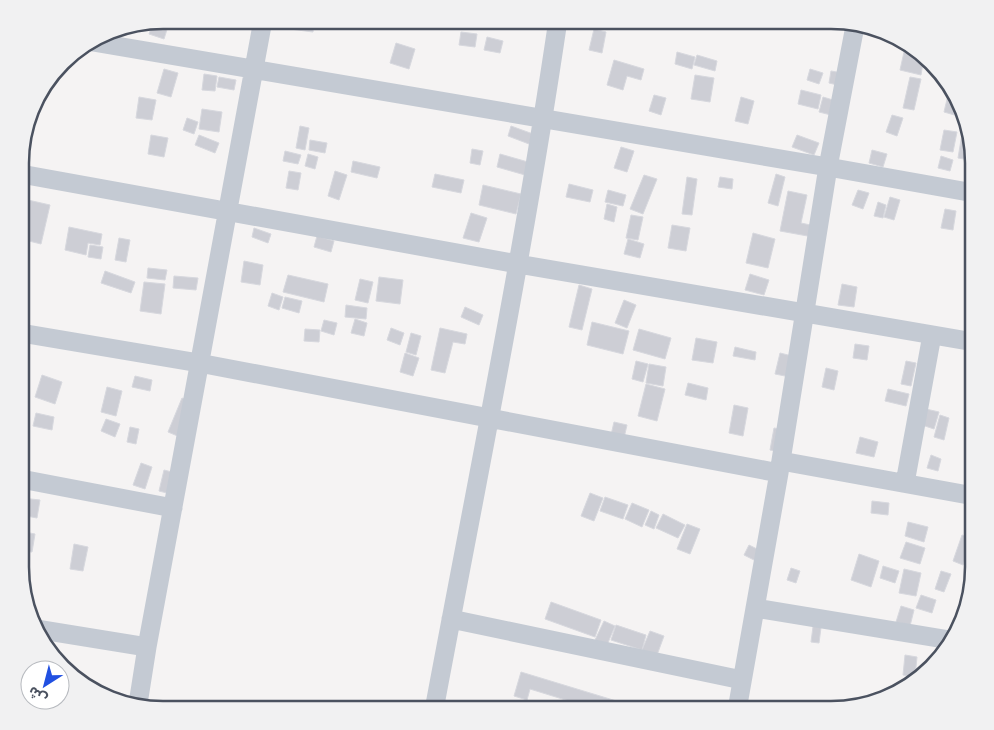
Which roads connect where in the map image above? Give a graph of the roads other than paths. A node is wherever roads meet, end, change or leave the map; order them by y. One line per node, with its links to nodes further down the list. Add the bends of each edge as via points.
1 (261, 29): 5 (street)
2 (557, 29): 6 (street)
3 (854, 31): 7 (street)
4 (103, 44): 5 (street)
5 (253, 69): 6 (street); 10 (street)
6 (544, 118): 7 (street); 11 (street)
7 (828, 167): 9 (street); 12 (street)
8 (29, 175): 10 (street)
9 (965, 191)
10 (226, 211): 11 (street); 16 (street)
11 (518, 264): 12 (street); 17 (street)
12 (804, 313): 14 (street); 18 (street)
13 (29, 334): 16 (street)
14 (932, 336): 15 (street); 20 (street)
15 (965, 341)
16 (199, 363): 17 (street); 22 (street)
17 (489, 418): 18 (street); 24 (street)
18 (780, 467): 20 (street); 23 (street)
19 (29, 481): 22 (street)
20 (905, 483): 21 (street)
21 (965, 494)
22 (173, 508): 27 (street)
23 (755, 608): 26 (street); 28 (street)
24 (451, 619): 28 (street); 30 (street)
25 (45, 630): 27 (street)
26 (944, 639)
27 (147, 647): 29 (street)
28 (742, 680): 31 (street)
29 (139, 699)
30 (436, 701)
31 (738, 701)

